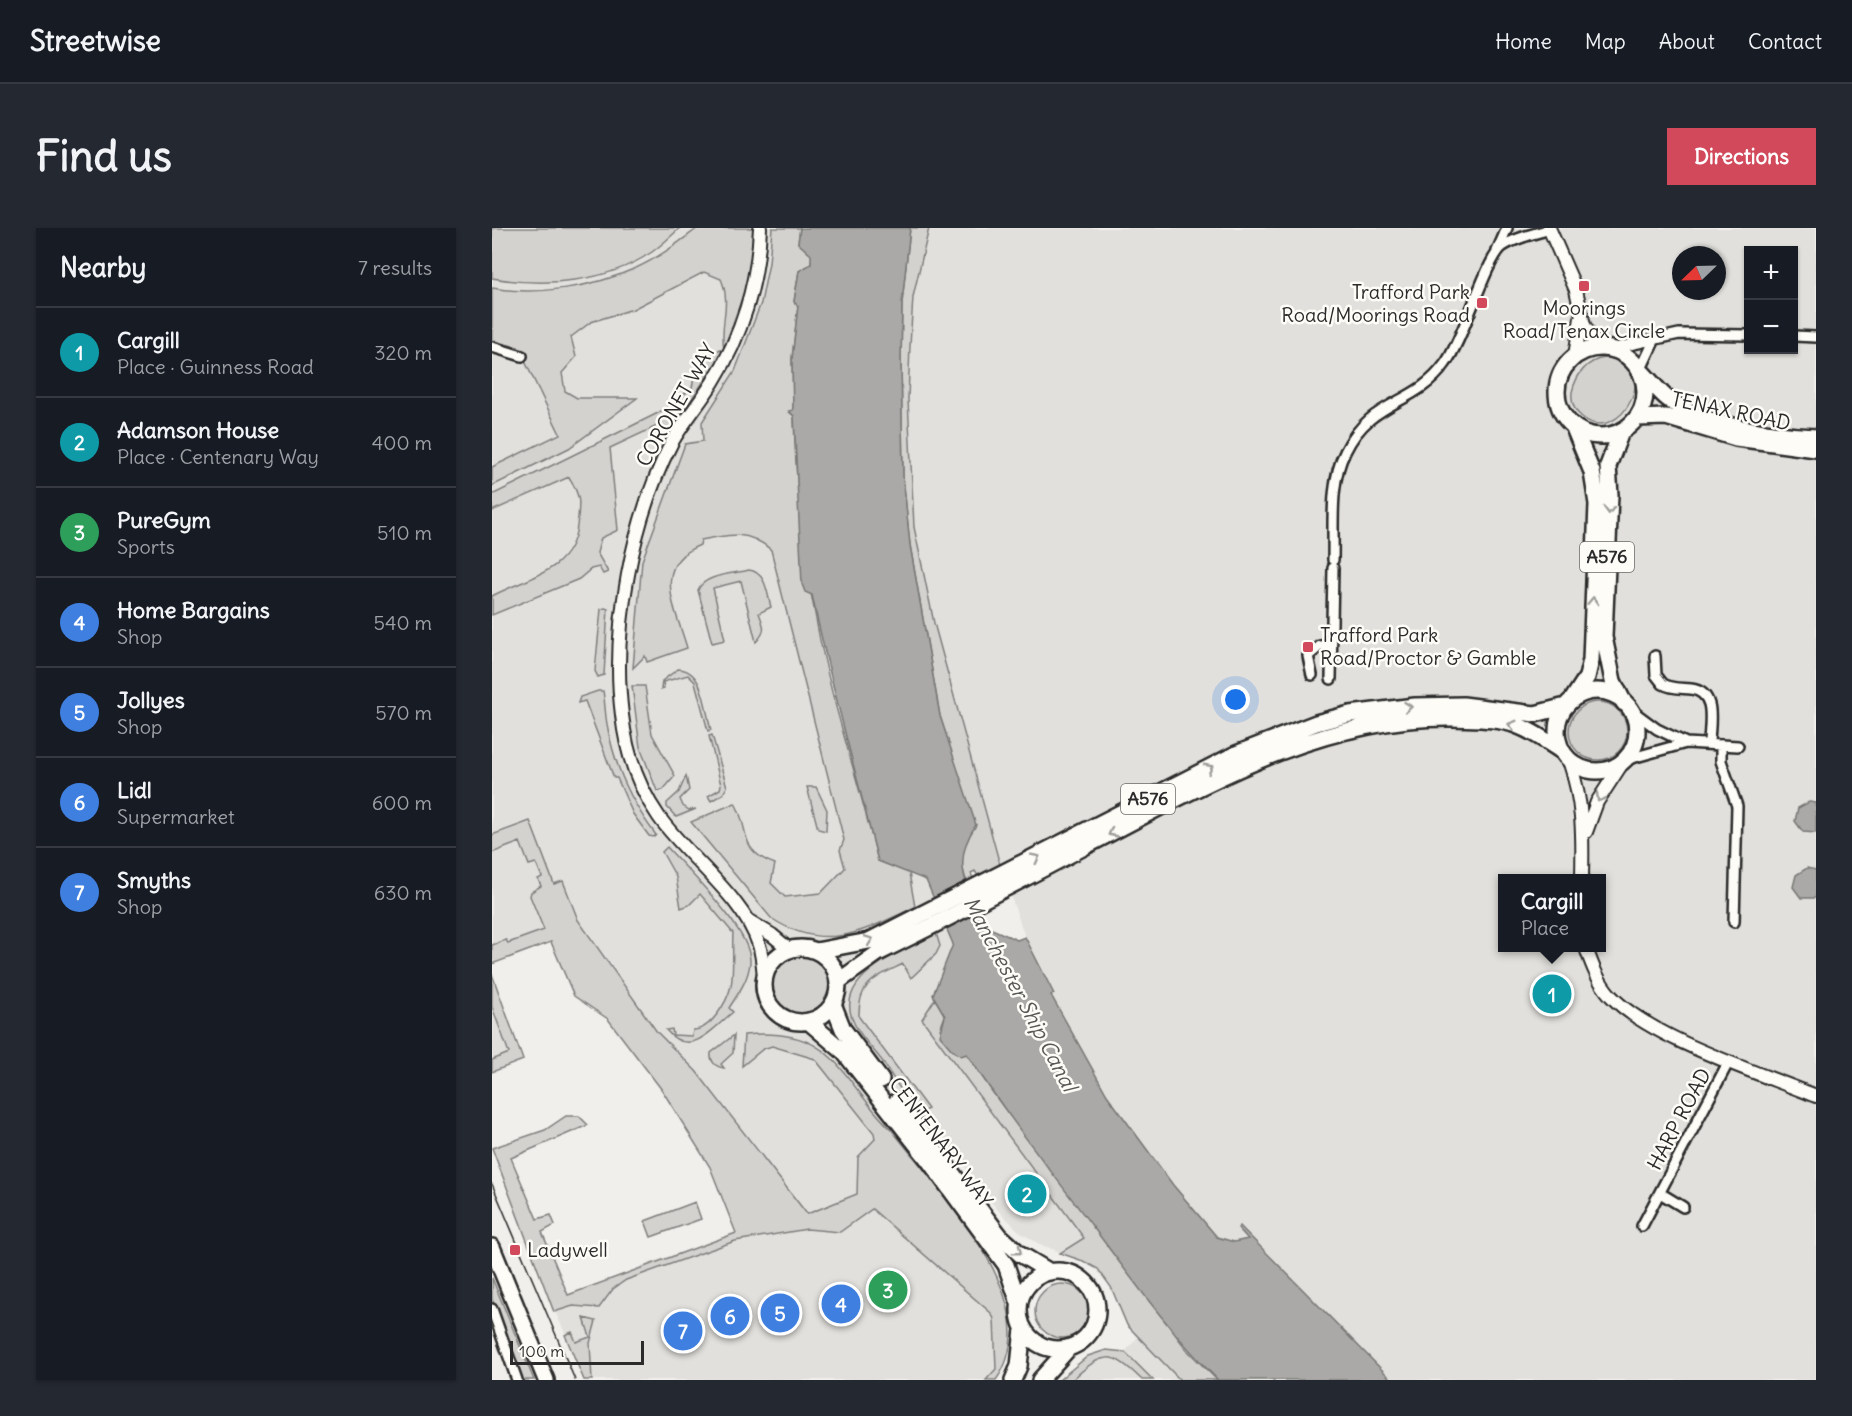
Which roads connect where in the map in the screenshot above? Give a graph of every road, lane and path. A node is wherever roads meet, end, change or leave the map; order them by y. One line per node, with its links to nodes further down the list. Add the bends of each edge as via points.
1 (760, 228): 35 (street, CORONET WAY, via 750,298 730,352 674,439 644,511 626,585 620,685 630,758 651,805)
2 (1507, 228): 4 (street)
3 (1550, 229): 4 (street, via 1520,237); 5 (street, via 1576,290)
4 (1496, 253): 20 (street, via 1462,336 1444,366 1422,388 1370,417 1352,437 1338,471)
5 (1581, 314): 11 (street, via 1590,336); 13 (street)
6 (1744, 335): 9 (street, via 1678,334)
7 (1798, 336): 8 (street)
8 (1816, 337)
9 (1655, 339): 11 (street); 14 (street)
10 (492, 347): 12 (street)
11 (1608, 348): 13 (main road); 14 (main road, via 1626,354)
12 (522, 356)
13 (1575, 356): 16 (main road, A576, via 1565,366 1557,393 1559,406)
14 (1641, 370): 15 (main road, via 1645,397); 18 (main road, TENAX ROAD, via 1667,398 1691,412 1740,426)
15 (1637, 418): 17 (main road, A576); 19 (main road, TENAX ROAD, via 1666,417 1736,438)
16 (1574, 428): 17 (main road, via 1591,435); 24 (main road, A576, one-way to 16, via 1587,677 1591,660 1597,504 1592,472)
17 (1621, 432): 25 (main road, A576, one-way to 25, via 1608,466 1604,637 1613,681)
18 (1816, 437)
19 (1816, 449)
20 (1331, 645): 22 (street, via 1320,646 1308,656); 23 (street)
21 (1655, 656): 28 (street, via 1656,675 1663,684 1699,690 1707,697)
22 (1312, 675)
23 (1331, 678)
24 (1569, 703): 25 (main road, A576, via 1597,691 1609,693); 26 (main road, A576, one-way to 24, via 1415,706 1463,705 1535,714); 31 (main road, A576, via 1557,727)
25 (1627, 706): 27 (street, via 1657,729); 32 (main road, A576, via 1636,725 1636,738)
26 (1351, 722): 31 (main road, A576, one-way to 26, via 1514,724 1474,719); 37 (main road, A576, via 1317,731)
27 (1686, 743): 28 (street); 32 (street)
28 (1708, 744): 29 (street)
29 (1721, 745): 30 (street); 36 (street, via 1721,761 1737,806)
30 (1738, 746)
31 (1566, 756): 32 (main road, A576, via 1579,767 1595,771 1613,768); 33 (street, via 1581,798)
32 (1624, 761): 33 (street, one-way to 33, via 1597,802)
33 (1584, 838): 34 (street)
34 (1582, 874)
35 (749, 921): 38 (street); 41 (street, via 759,946)
36 (1734, 922)
37 (922, 924): 39 (main road, A576, one-way to 37, via 861,944); 42 (main road, A576)
38 (790, 950): 39 (main road, A576); 41 (main road, via 770,963)
39 (816, 951): 42 (main road, via 831,962)
40 (1588, 952): 45 (street, via 1600,980 1639,1020)
41 (764, 976): 44 (main road, via 766,997 779,1015 788,1020)
42 (839, 981): 43 (main road)
43 (833, 1004): 44 (main road); 51 (main road, CENTENARY WAY, one-way to 51, via 853,1043 1000,1236)
44 (808, 1021): 52 (main road, CENTENARY WAY, via 844,1052 916,1143 1006,1265)
45 (1729, 1061): 46 (street); 47 (street, HARP ROAD)
46 (1816, 1096)
47 (1660, 1193): 48 (street, HARP ROAD); 49 (street, HARP ROAD)
48 (1683, 1207)
49 (1642, 1226)
50 (492, 1247): 58 (main road)
51 (1050, 1272): 52 (main road, via 1030,1283); 56 (main road, via 1080,1277 1097,1303 1090,1334)
52 (1019, 1303): 54 (main road)
53 (492, 1309): 55 (street)
54 (1023, 1329): 56 (main road, via 1042,1346); 59 (main road, via 1019,1365)
55 (497, 1337): 57 (street)
56 (1068, 1348): 60 (main road)
57 (517, 1380)
58 (546, 1380)
59 (1012, 1380)
60 (1040, 1380)

